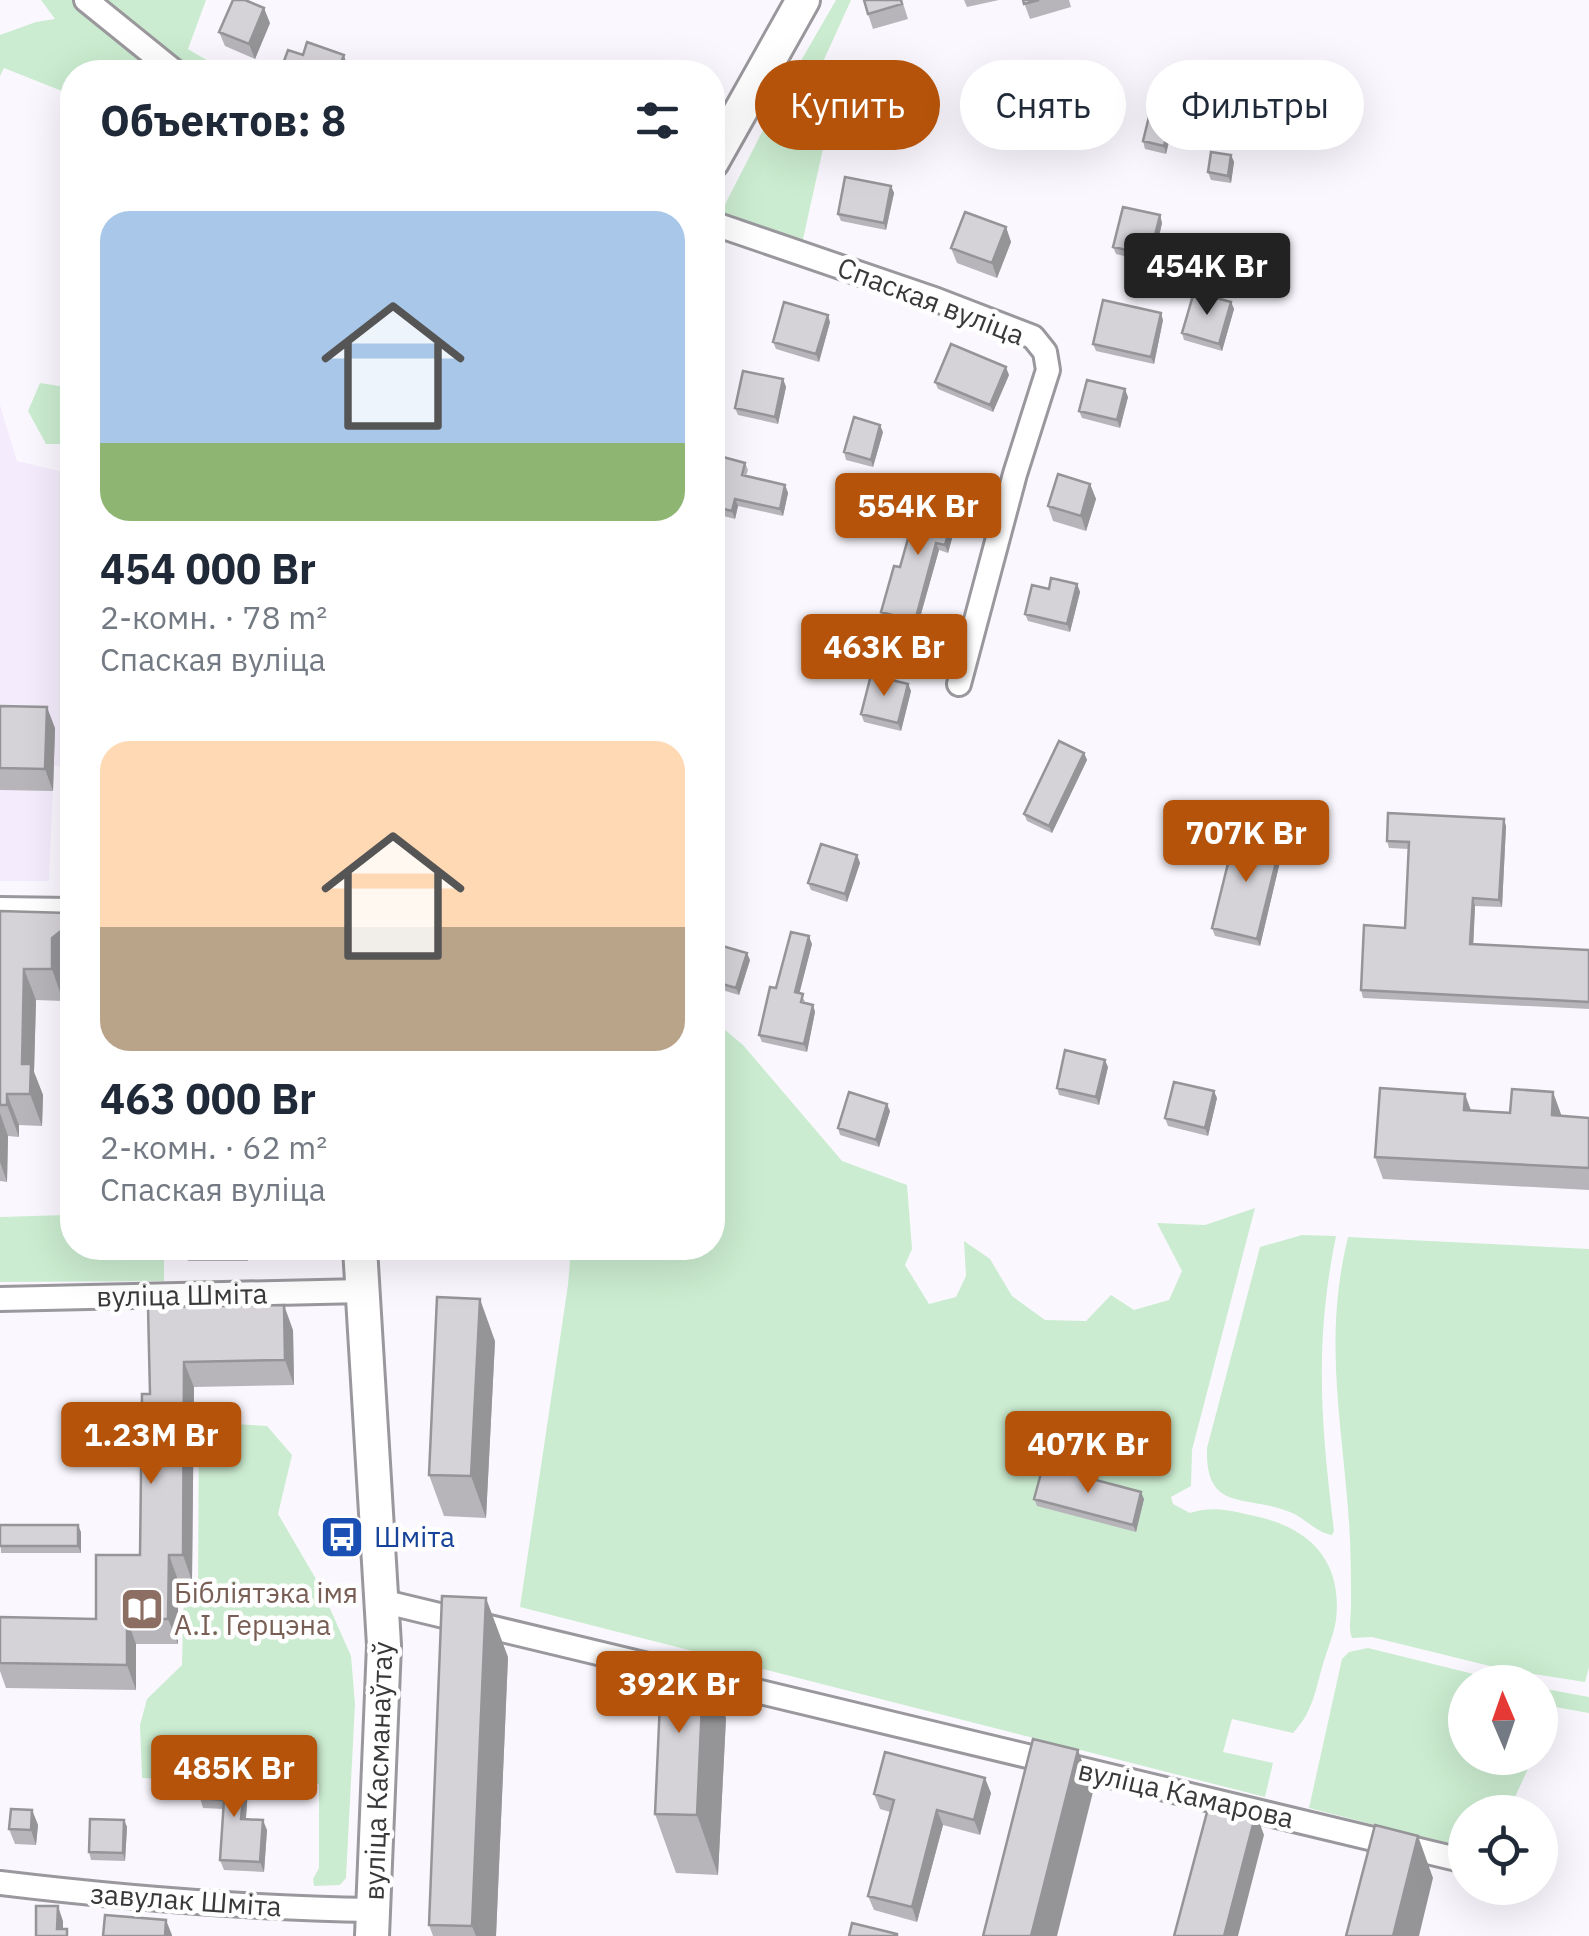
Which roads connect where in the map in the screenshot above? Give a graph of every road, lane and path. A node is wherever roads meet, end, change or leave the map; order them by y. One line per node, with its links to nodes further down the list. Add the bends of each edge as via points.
1 (86, 0): 3 (street)
2 (803, 0): 4 (main road)
3 (160, 60)
4 (725, 139)
5 (725, 228): 6 (street, Спаская вуліца, via 1001,324 1033,337 1045,352 1048,370)
6 (959, 684)
7 (0, 909): 8 (street)
8 (60, 910)
9 (361, 1260): 10 (main road, вуліца Касманаўтаў)
10 (363, 1291): 11 (street, вуліца Шміта); 12 (main road, вуліца Касманаўтаў)
11 (0, 1299)
12 (381, 1601): 13 (street, вуліца Камарова); 15 (main road, вуліца Касманаўтаў)
13 (1448, 1857)
14 (0, 1882): 15 (street, завулак Шміта)
15 (372, 1923)

